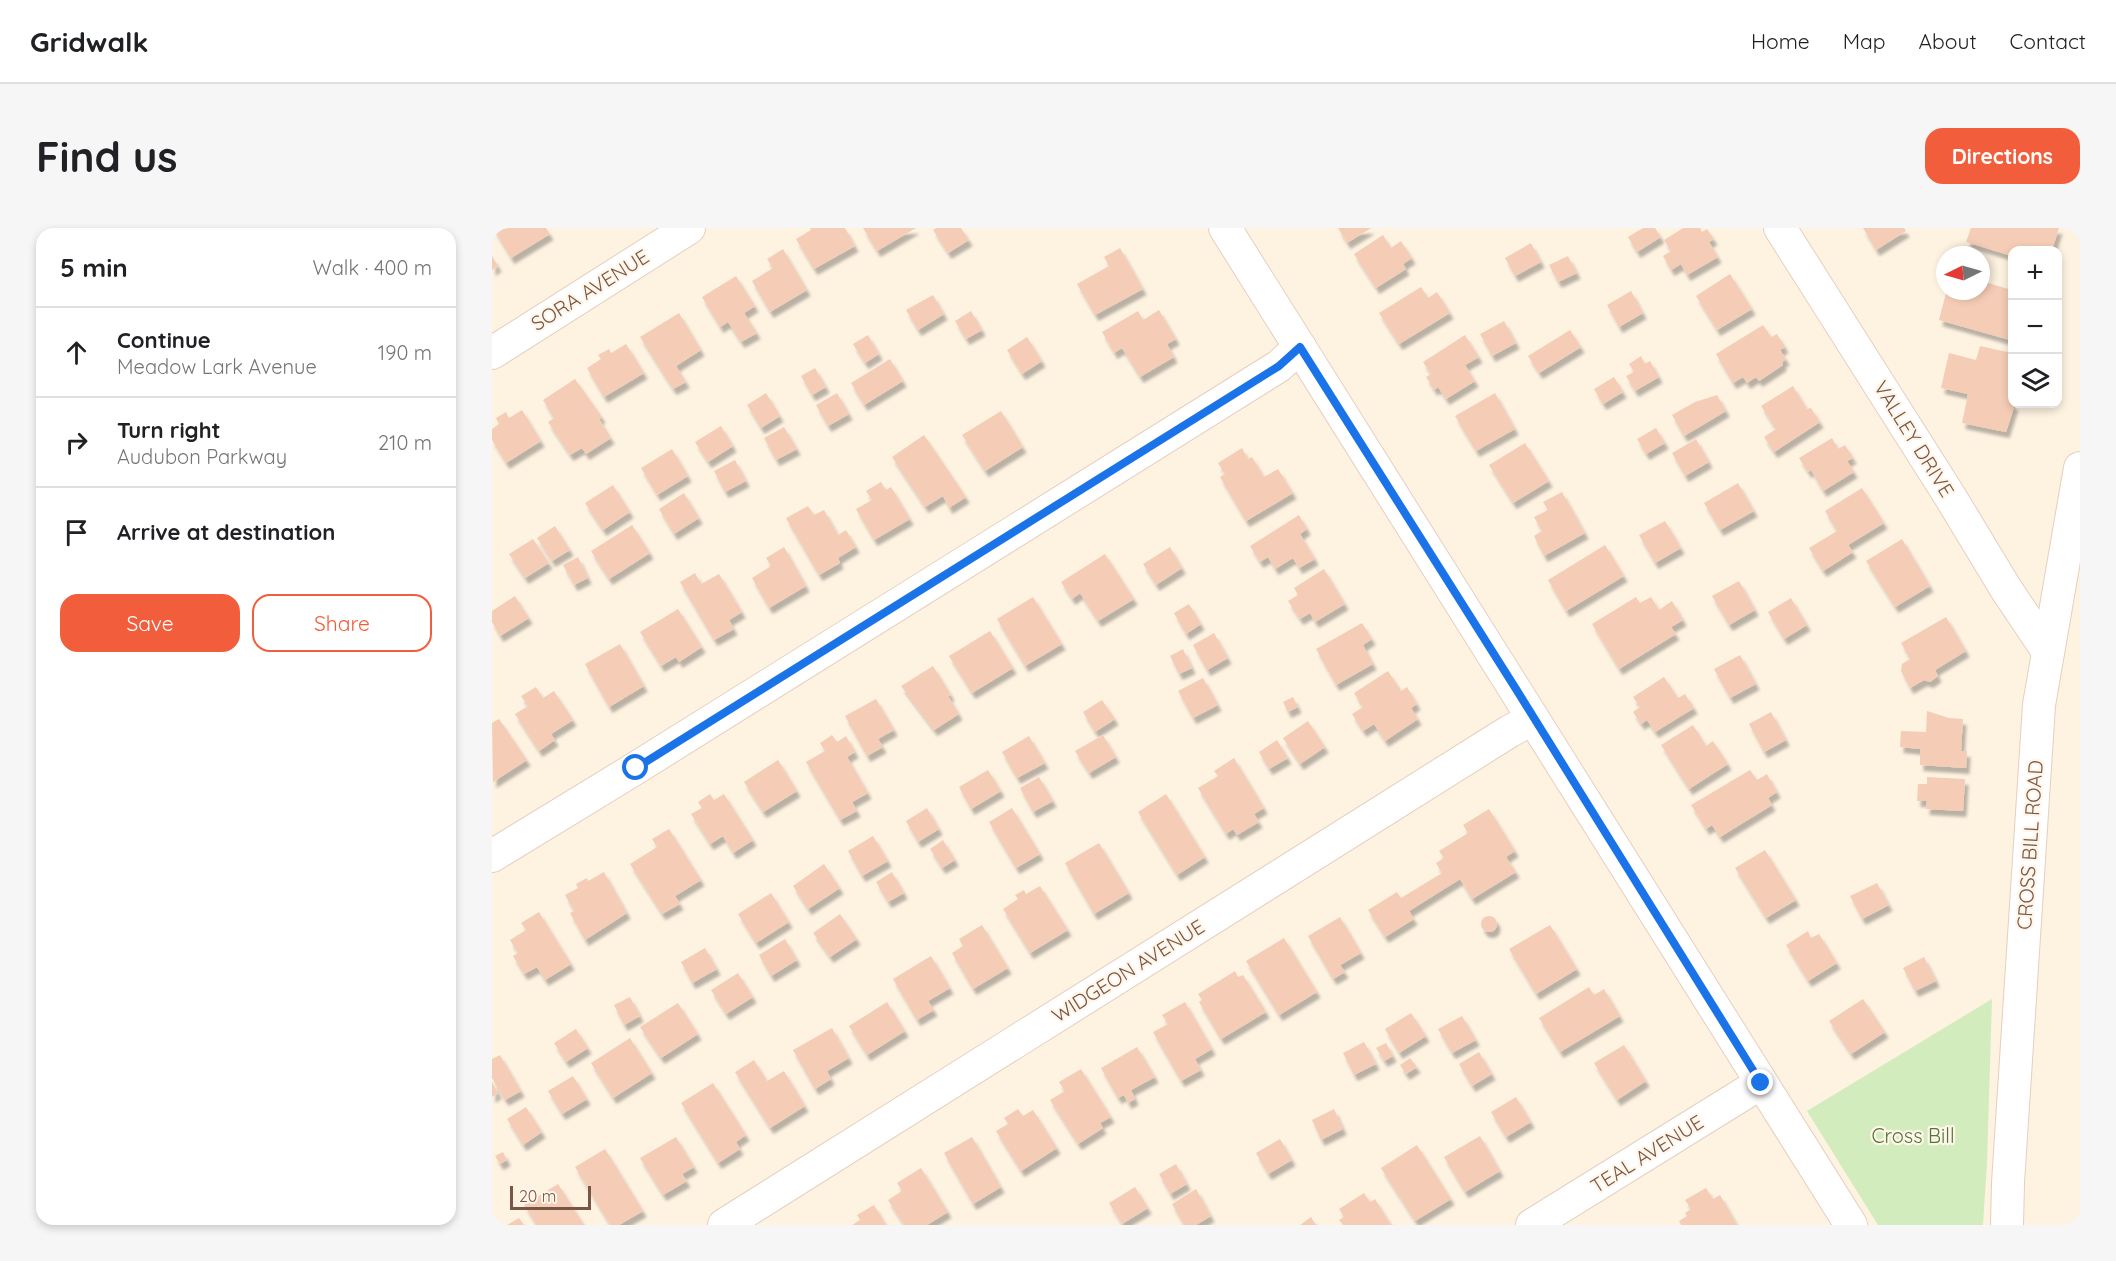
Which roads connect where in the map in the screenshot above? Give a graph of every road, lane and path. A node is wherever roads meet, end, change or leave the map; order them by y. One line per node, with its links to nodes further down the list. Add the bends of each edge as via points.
1 (689, 228): 5 (street, SORA AVENUE)
2 (1225, 228): 4 (street)
3 (1780, 228): 7 (street, VALLEY DRIVE)
4 (1300, 347): 8 (street); 9 (street, via 1279,366)
5 (492, 352)
6 (2080, 468): 7 (street, CROSS BILL ROAD)
7 (2047, 650): 14 (street, CROSS BILL ROAD, via 2039,705)
8 (1533, 719): 10 (street); 11 (street, WIDGEON AVENUE)
9 (492, 856)
10 (1761, 1083): 12 (street, TEAL AVENUE); 13 (street)
11 (724, 1225)
12 (1532, 1225)
13 (1851, 1225)
14 (2007, 1225)

